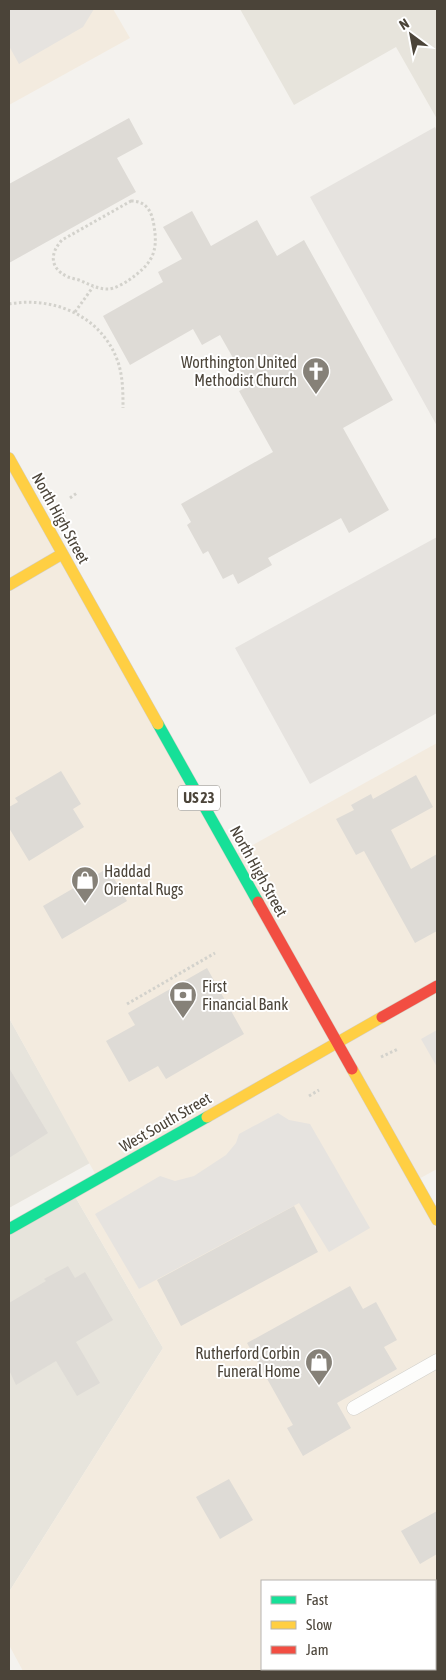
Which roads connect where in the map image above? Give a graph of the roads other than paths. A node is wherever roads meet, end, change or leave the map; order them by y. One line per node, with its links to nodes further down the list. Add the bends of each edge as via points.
1 (9, 458): 2 (main road, North High Street / US 23)
2 (62, 554): 3 (main road); 5 (main road, North High Street / US 23)
3 (9, 585)
4 (437, 986): 5 (main road, West South Street)
5 (337, 1042): 6 (main road, North High Street / US 23); 7 (main road, West South Street)
6 (437, 1220)
7 (9, 1229)
8 (437, 1360): 9 (lane)
9 (354, 1408)

